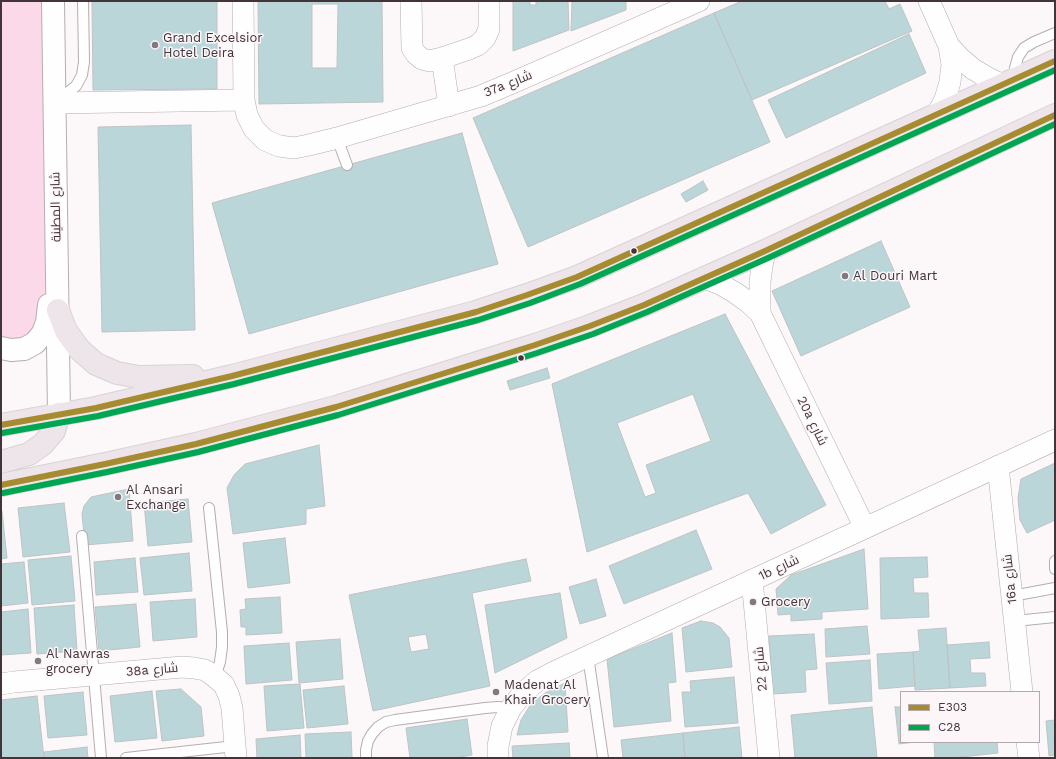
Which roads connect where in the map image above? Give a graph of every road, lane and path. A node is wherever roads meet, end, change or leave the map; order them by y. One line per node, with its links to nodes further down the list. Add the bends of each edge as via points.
1 (53, 1): 14 (street, شارع المطينة)
2 (84, 1): 14 (lane, via 82,75 76,86)
3 (243, 1): 15 (street, 37a شارع)
4 (410, 1): 11 (street, via 412,48 422,59)
5 (489, 1): 11 (street, via 489,29 485,38 478,45)
6 (699, 1): 8 (street, 37a شارع)
7 (929, 1): 10 (street)
8 (660, 10): 16 (street, 37a شارع, via 512,84)
9 (1055, 33): 13 (lane, via 1024,48 1018,57)
10 (949, 46): 13 (street, via 973,69 988,78); 17 (street, via 952,64 950,82)
11 (442, 58): 16 (street)
12 (1055, 61): 13 (main road)
13 (1010, 82): 17 (main road)
14 (55, 100): 15 (street); 21 (street, شارع المطينة)
15 (244, 100): 19 (street, 37a شارع, via 247,115 254,129 265,140 279,146 294,148)
16 (449, 106): 19 (street, 37a شارع)
17 (937, 115): 27 (main road, via 577,277 476,312)
18 (1055, 116): 22 (main road)
19 (337, 138): 20 (lane)
20 (347, 165)
21 (56, 226): 24 (street, شارع المطينة); 26 (street, via 47,322 43,334 35,343 24,349)
22 (765, 251): 23 (main road); 25 (street, 20a شارع, via 760,282)
23 (704, 278): 25 (street, 20a شارع, via 734,292); 33 (main road, via 644,305 535,345 336,407 196,444)
24 (58, 310): 27 (main road, via 66,331 79,349 96,364 116,373 138,377); 28 (street, شارع المطينة)
25 (760, 313): 35 (street, 20a شارع)
26 (1, 348)
27 (232, 376): 28 (main road, via 96,408)
28 (59, 414): 29 (main road); 31 (main road, via 54,431 44,444 29,454)
29 (1, 425)
30 (1055, 440): 32 (street, 1b شارع)
31 (1, 462)
32 (998, 466): 35 (street, 1b شارع); 41 (street, 16a شارع)
33 (1, 485)
34 (209, 508): 46 (lane, via 222,632 220,662)
35 (865, 528): 39 (street, 1b شارع)
36 (82, 536): 45 (lane)
37 (1055, 561): 38 (lane)
38 (1055, 569)
39 (752, 580): 44 (street, 1b شارع); 57 (street, شارع 22)
40 (1055, 588): 41 (lane)
41 (1012, 596): 43 (street, 16a شارع)
42 (1055, 617): 43 (lane)
43 (1014, 621): 48 (street, 16a شارع)
44 (588, 656): 49 (street, 1b شارع, via 537,681 522,693); 56 (lane)
45 (94, 675): 46 (street, 38a شارع, via 194,668 205,670); 47 (street, 38a شارع); 52 (lane)
46 (215, 676): 51 (street, 38a شارع, via 230,696)
47 (1, 684)
48 (1019, 691)
49 (511, 708): 54 (lane, via 485,708 386,722 378,727 368,741); 55 (street, 1b شارع, via 502,726)
50 (1027, 743): 58 (street)
51 (236, 752): 53 (lane)
52 (100, 758)
53 (126, 758)
54 (366, 758)
55 (498, 758)
56 (603, 758)
57 (769, 758)
58 (1029, 758)

